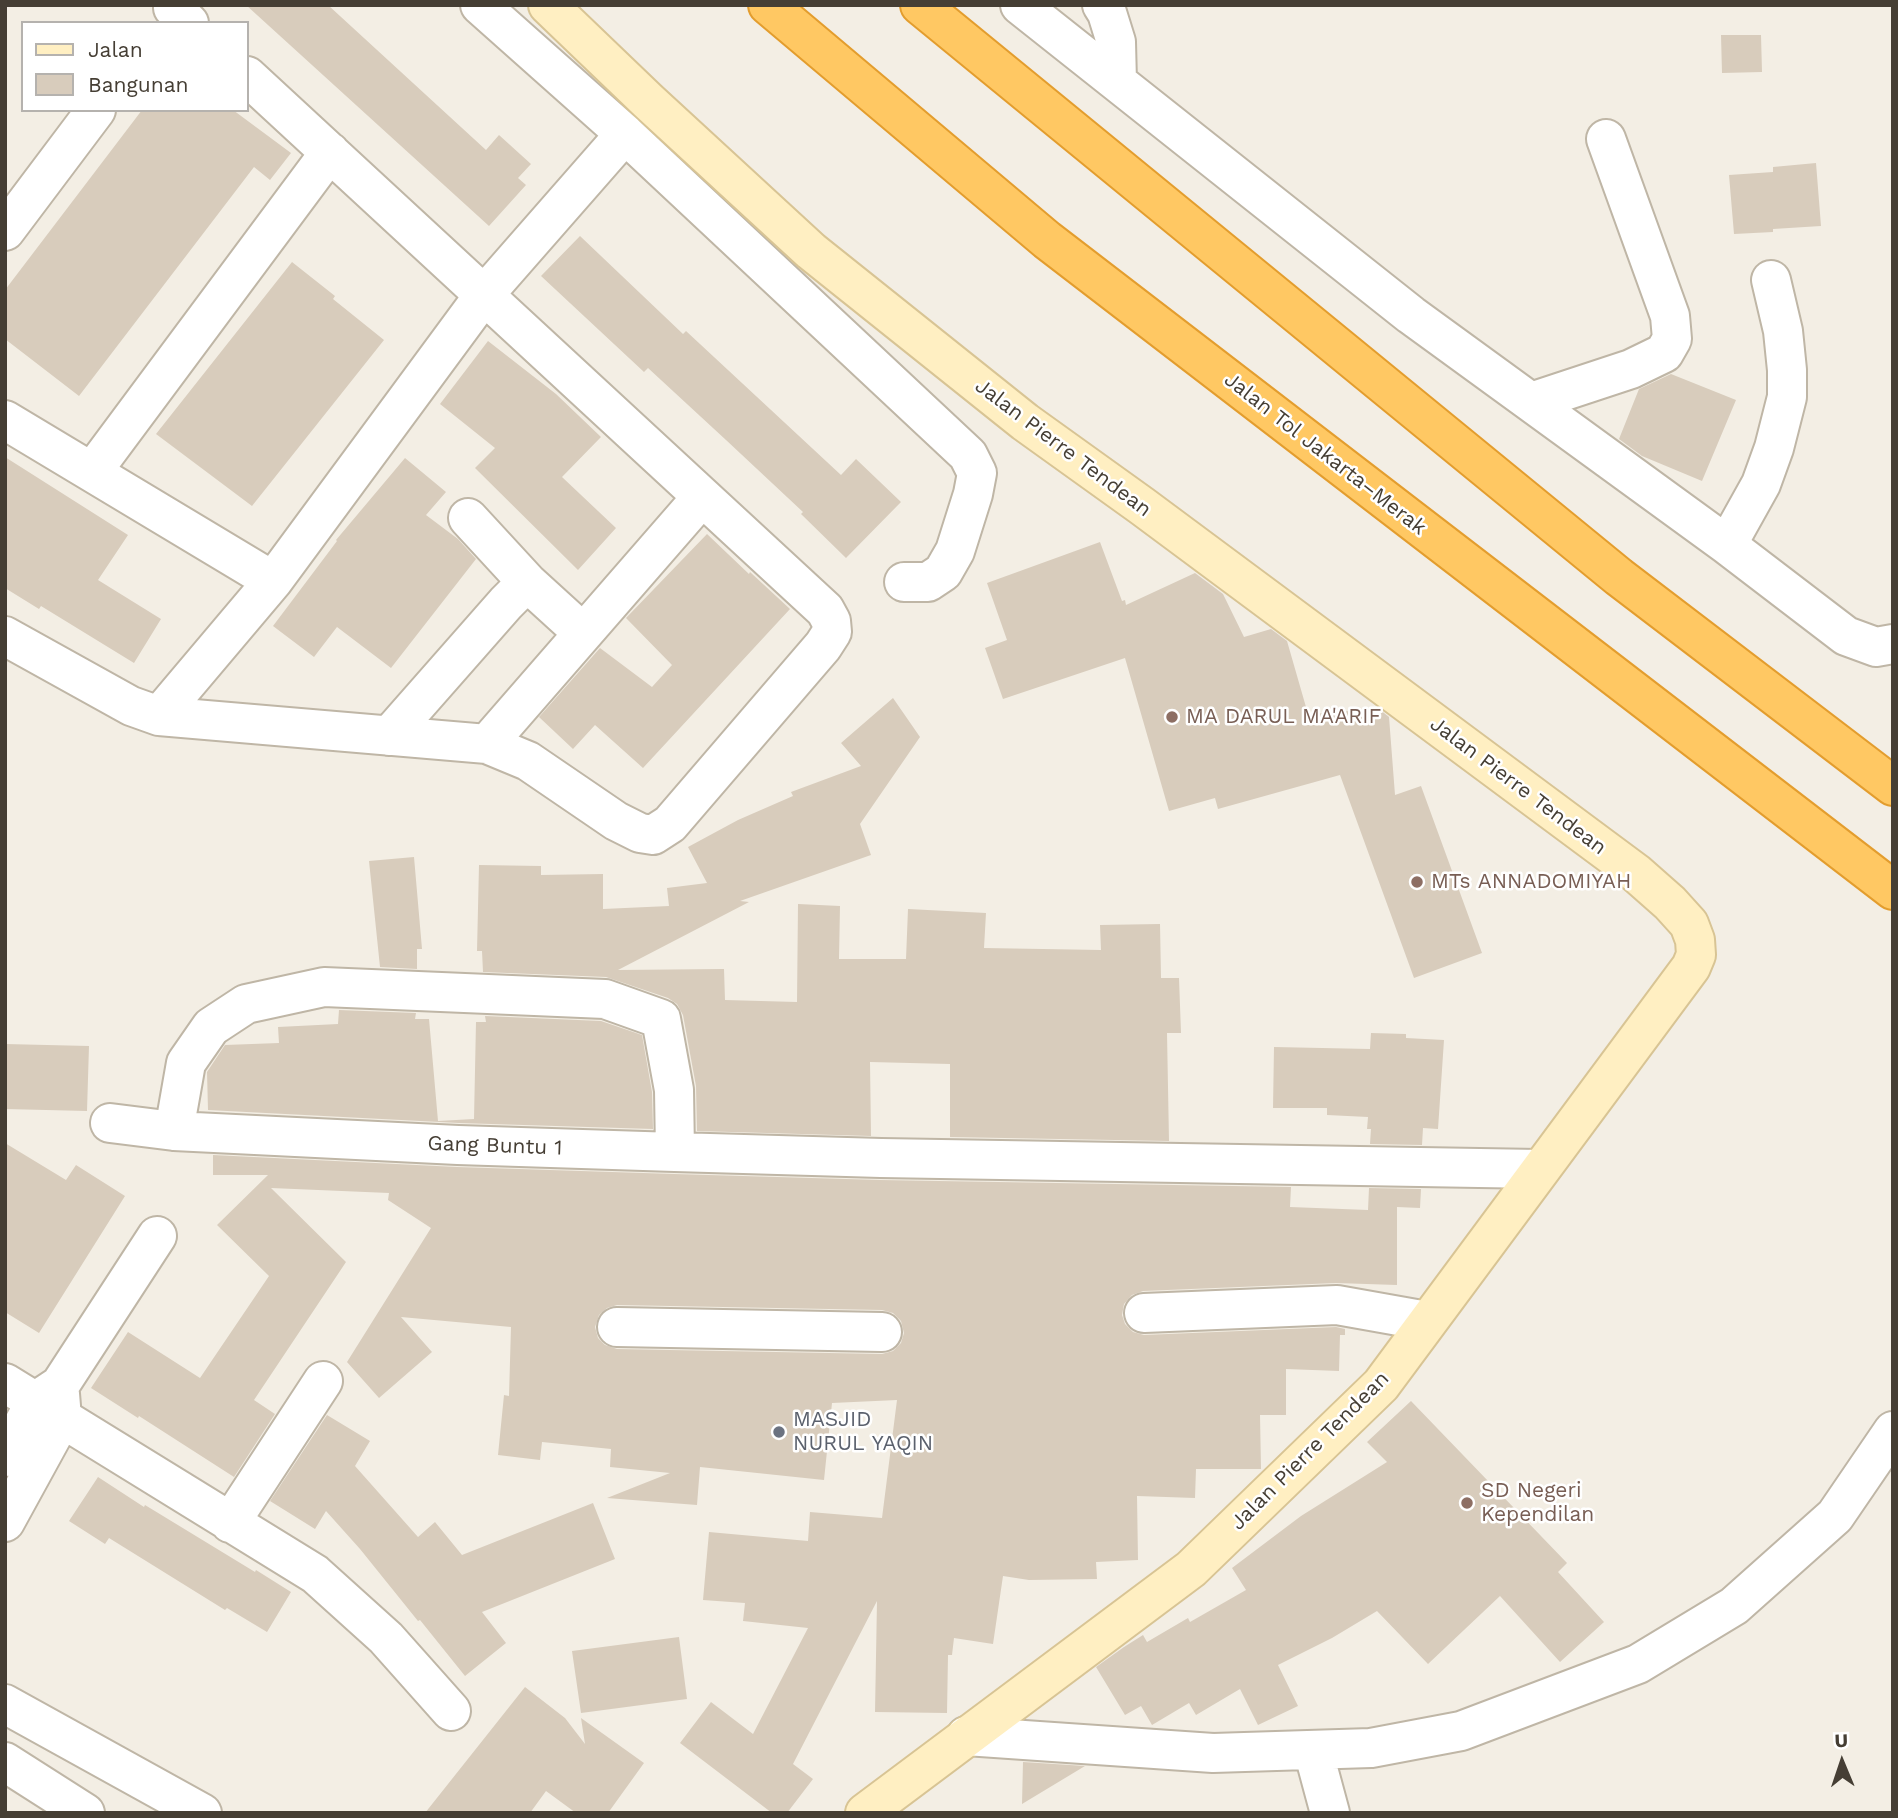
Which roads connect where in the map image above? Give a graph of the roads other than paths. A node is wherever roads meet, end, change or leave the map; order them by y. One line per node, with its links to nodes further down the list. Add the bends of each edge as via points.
1 (480, 5): 12 (street)
2 (548, 5): 38 (street, Jalan Pierre Tendean, via 811,251 1025,422 1636,873 1689,924 1696,955 1691,967)
3 (768, 5): 34 (highway, Jalan Tol Jakarta–Merak, via 1047,240)
4 (920, 5): 33 (highway, via 1619,577)
5 (1020, 5): 8 (street)
6 (1087, 5): 8 (street)
7 (1102, 5): 10 (street, via 1116,42)
8 (1060, 37): 10 (street)
9 (248, 77): 14 (street)
10 (1117, 82): 18 (street, via 1411,315)
11 (94, 112): 15 (street)
12 (625, 134): 17 (street); 26 (street, via 968,455 976,473 955,551 943,572 928,582)
13 (1606, 139): 18 (street, via 1670,316 1672,339 1664,353 1631,369)
14 (330, 152): 17 (street); 20 (street)
15 (5, 231)
16 (1771, 280): 23 (street, via 1783,331 1787,397 1761,484)
17 (484, 295): 21 (street); 24 (street)
18 (1531, 402): 23 (street)
19 (5, 420): 20 (street)
20 (92, 472): 24 (street)
21 (702, 497): 27 (street); 32 (street, via 825,610 832,632 670,824 653,835 640,834 528,761)
22 (468, 518): 25 (street)
23 (1727, 545): 29 (street, via 1846,636 1876,647)
24 (273, 582): 30 (street)
25 (527, 582): 27 (street); 31 (street)
26 (904, 582)
27 (583, 633): 32 (street)
28 (5, 636): 30 (street, via 131,706)
29 (1893, 644)
30 (159, 716): 31 (street)
31 (389, 736): 32 (street)
32 (487, 744)
33 (1893, 786)
34 (1893, 890)
35 (110, 1123): 36 (street, Gang Buntu 1)
36 (174, 1131): 37 (street, Gang Buntu 1); 37 (street, via 186,1063 211,1027 246,1004 324,988 592,998 660,1019 674,1090)
37 (675, 1152): 38 (street, Gang Buntu 1)
38 (1539, 1170): 41 (street, Jalan Pierre Tendean)
39 (157, 1236): 45 (street)
40 (1144, 1313): 41 (street, via 1338,1305)
41 (1427, 1321): 52 (street, Jalan Pierre Tendean, via 1381,1385 1191,1569)
42 (617, 1327): 43 (street)
43 (882, 1332)
44 (323, 1381): 49 (street)
45 (41, 1397): 47 (street); 48 (street); 49 (street)
46 (1893, 1431): 53 (street, via 1835,1516 1734,1606 1638,1664 1461,1731 1371,1748)
47 (5, 1457)
48 (5, 1522)
49 (230, 1523): 51 (street, via 315,1574 386,1638)
50 (5, 1704): 56 (street)
51 (451, 1712)
52 (966, 1736): 53 (street, via 1213,1754); 57 (street, Jalan Pierre Tendean)
53 (1313, 1750): 58 (street)
54 (5, 1762): 55 (street)
55 (85, 1813)
56 (202, 1813)
57 (865, 1813)
58 (1330, 1813)

